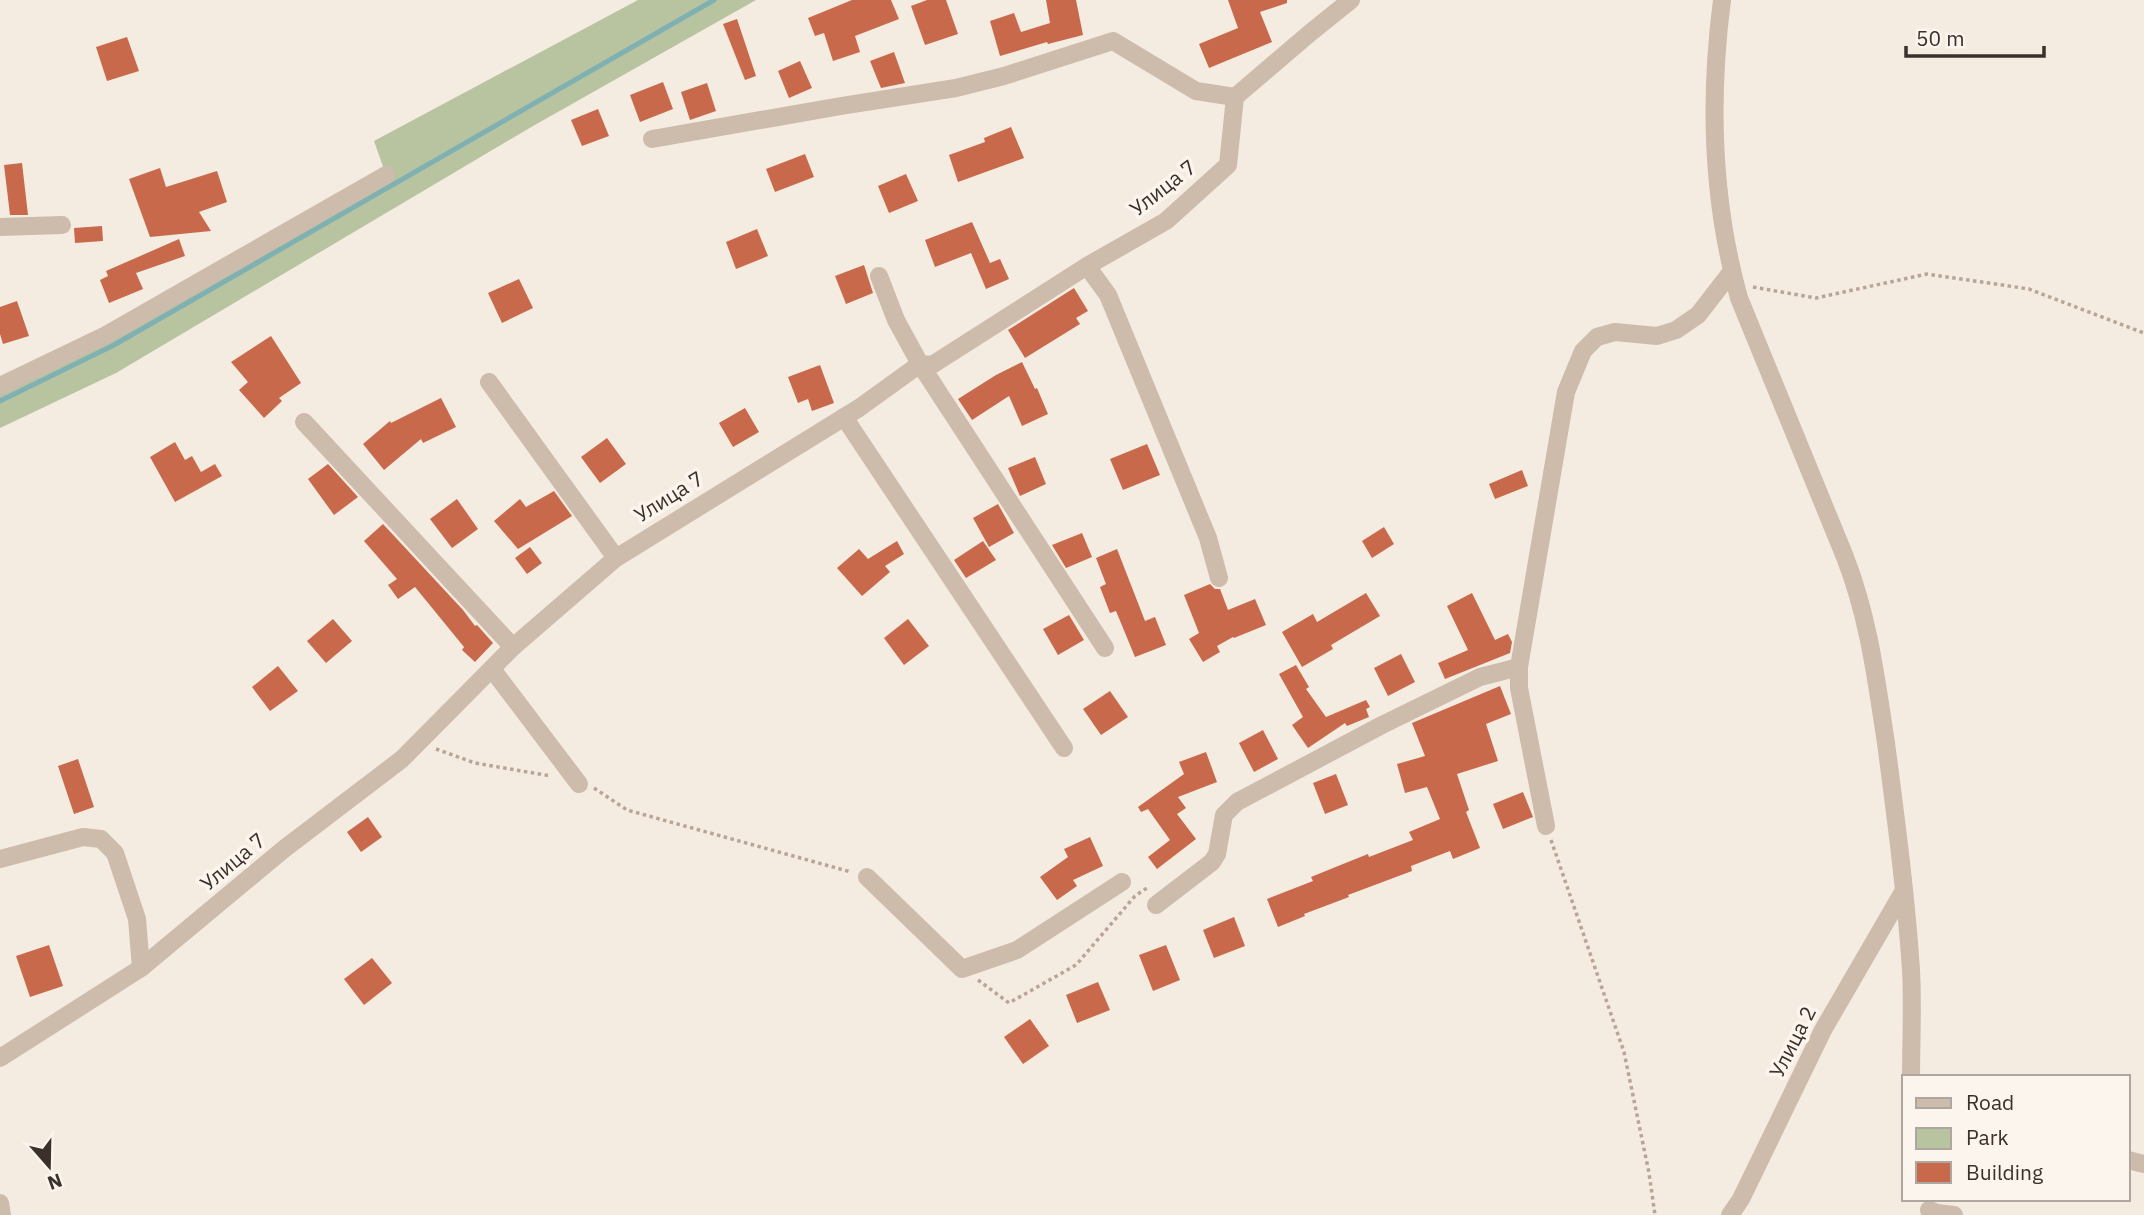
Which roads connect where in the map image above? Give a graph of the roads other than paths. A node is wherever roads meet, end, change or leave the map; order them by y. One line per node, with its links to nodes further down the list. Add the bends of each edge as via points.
1 (1351, 0): 3 (street)
2 (1721, 0): 10 (street, via 1714,84 1715,165)
3 (1235, 97): 4 (street, via 1196,91 1113,41 956,88); 8 (street, Улица 7, via 1228,165 1166,221)
4 (652, 139)
5 (386, 176): 13 (street, via 106,335)
6 (62, 225): 7 (street)
7 (0, 227)
8 (1087, 266): 11 (street, Улица 7, via 932,365); 17 (street, via 1108,295 1208,538)
9 (879, 275): 11 (street)
10 (1733, 277): 20 (street, via 1688,323 1657,336 1615,332 1597,337 1583,351 1566,392); 28 (street, via 1859,593 1875,669)
11 (920, 364): 14 (street, Улица 7); 19 (street)
12 (489, 382): 16 (street)
13 (0, 386)
14 (844, 417): 16 (street, Улица 7); 22 (street)
15 (303, 422): 18 (street)
16 (616, 558): 18 (street, Улица 7)
17 (1219, 578)
18 (513, 648): 21 (street, Улица 7)
19 (1105, 648)
20 (1519, 667): 24 (street, via 1519,688); 29 (street, via 1480,677 1237,802 1224,815 1212,862)
21 (492, 669): 23 (street); 30 (street, Улица 7, via 402,759 284,849)
22 (1064, 748)
23 (579, 784)
24 (1546, 826)
25 (0, 859): 30 (street, via 83,837 101,839 115,853 137,919)
26 (867, 877): 27 (street, via 962,969 1017,950)
27 (1122, 882)
28 (1903, 892): 32 (street, via 1911,973); 36 (street, Улица 2, via 1823,1030)
29 (1156, 905)
30 (141, 968): 31 (street, Улица 7)
31 (0, 1058)
32 (1911, 1075)
33 (0, 1203): 35 (street)
34 (1928, 1208): 37 (street)
35 (2, 1215)
36 (1730, 1215)
37 (1954, 1215)

